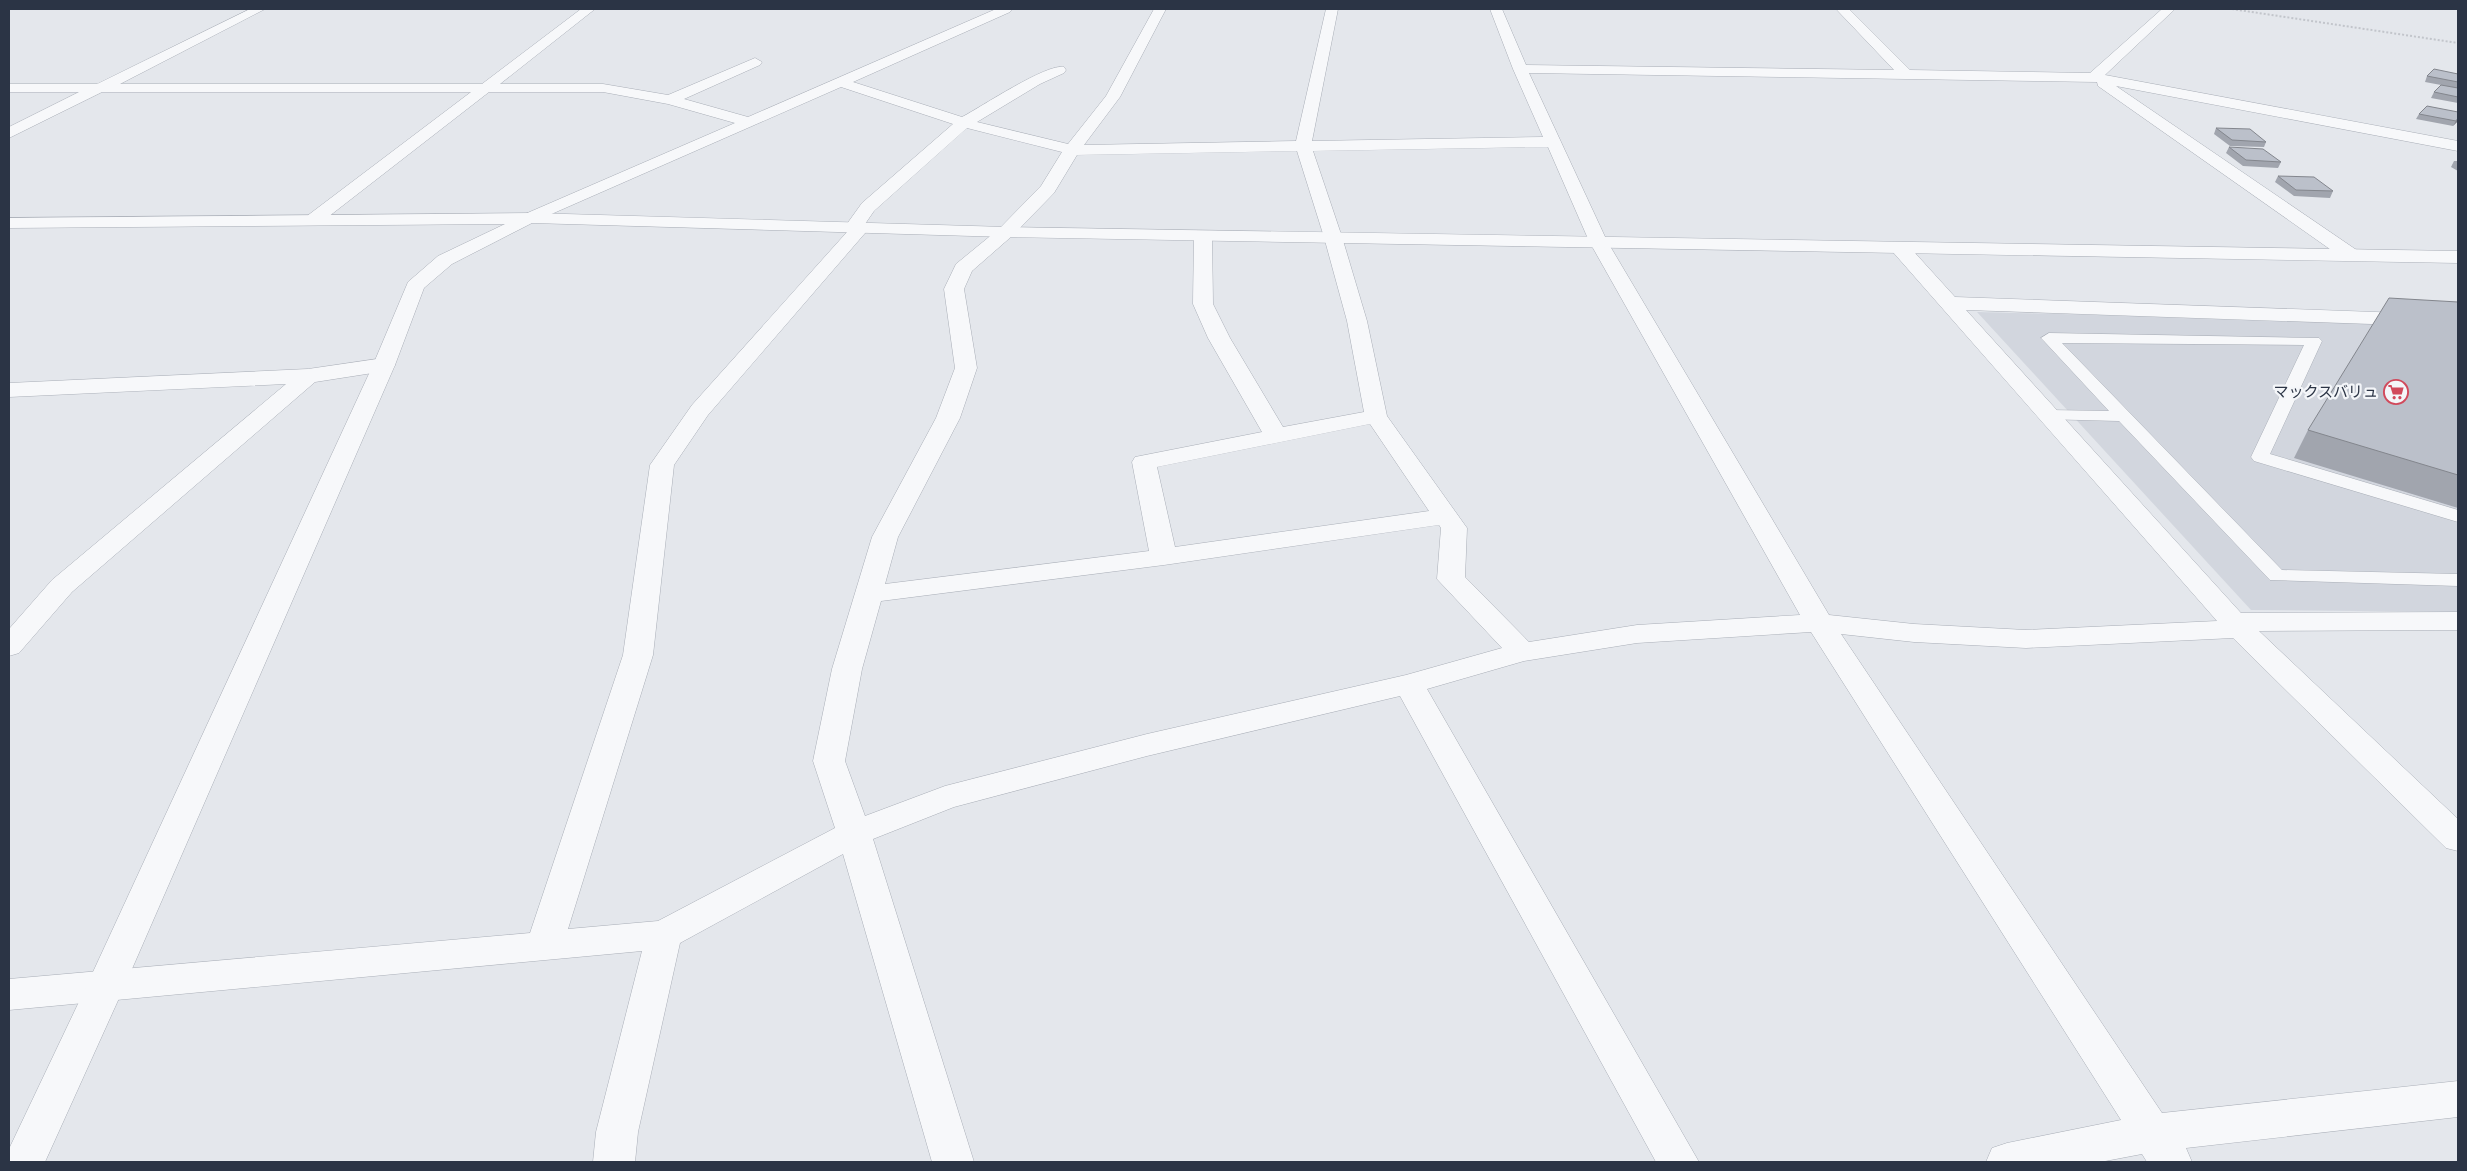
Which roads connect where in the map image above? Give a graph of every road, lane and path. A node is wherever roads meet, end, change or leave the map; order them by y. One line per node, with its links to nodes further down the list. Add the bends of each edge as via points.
1 (259, 9): 19 (street)
2 (589, 9): 17 (street)
3 (1006, 9): 16 (street)
4 (1160, 9): 27 (street, via 1113,97)
5 (1332, 9): 25 (street)
6 (1496, 9): 12 (street)
7 (1842, 9): 14 (street)
8 (2169, 9): 15 (street)
9 (2232, 9): 10 (path)
10 (2458, 43)
11 (755, 62): 20 (street)
12 (1520, 68): 14 (street); 24 (street)
13 (1059, 70): 22 (street)
14 (1907, 75): 15 (street)
15 (2094, 77): 26 (street); 37 (street)
16 (840, 82): 21 (street); 22 (street)
17 (486, 87): 19 (street); 20 (street, via 603,88); 29 (street)
18 (9, 88): 19 (street)
19 (100, 88): 23 (street)
20 (670, 100): 21 (street)
21 (749, 122): 28 (street)
22 (964, 123): 27 (street); 31 (street, via 868,207)
23 (9, 133)
24 (1554, 142): 25 (street); 35 (street)
25 (1303, 146): 27 (street); 34 (street)
26 (2458, 146)
27 (1072, 150): 32 (street, via 1048,189)
28 (530, 218): 29 (street); 31 (street); 41 (street, via 445,260 415,286)
29 (313, 220): 30 (street)
30 (9, 224)
31 (857, 228): 32 (street); 62 (street, via 700,410 662,465 638,655)
32 (1006, 232): 33 (street); 52 (street, via 963,268 954,289 966,368 948,418 885,536)
33 (1203, 235): 34 (street); 47 (street, via 1203,304 1218,338)
34 (1333, 237): 35 (street); 45 (street, via 1357,321)
35 (1598, 242): 36 (street); 54 (street)
36 (1899, 247): 37 (street); 39 (street)
37 (2351, 255): 38 (street)
38 (2458, 257)
39 (1949, 303): 40 (street); 44 (street)
40 (2458, 321)
41 (384, 365): 42 (street); 63 (street)
42 (308, 376): 43 (street); 56 (street, via 62,586)
43 (9, 390)
44 (2048, 415): 46 (lane); 55 (street)
45 (1376, 416): 47 (street); 48 (street)
46 (2123, 416): 49 (lane, via 2049,338 2314,341 2260,457); 51 (lane, via 2277,576)
47 (1276, 436): 50 (street, via 1144,462)
48 (1445, 516): 50 (street); 57 (street, via 1454,528 1451,579)
49 (2458, 516)
50 (1164, 557): 52 (street)
51 (2458, 580)
52 (868, 594): 59 (street, via 847,669 829,761)
53 (2458, 621): 55 (street)
54 (1820, 623): 55 (street, via 1914,633 2026,639); 57 (street, via 1638,634); 66 (street)
55 (2236, 626): 60 (street)
56 (9, 648)
57 (1522, 652): 58 (street)
58 (1409, 684): 59 (street, via 1147,745 955,796); 70 (street)
59 (854, 833): 61 (street); 69 (street)
60 (2458, 839)
61 (664, 934): 62 (street); 68 (street, via 616,1132)
62 (544, 946): 63 (street)
63 (106, 986): 64 (street); 67 (street)
64 (9, 995)
65 (2458, 1099): 66 (street)
66 (2162, 1147): 71 (street)
67 (24, 1162)
68 (614, 1162)
69 (953, 1162)
70 (1678, 1162)
71 (2007, 1162)

